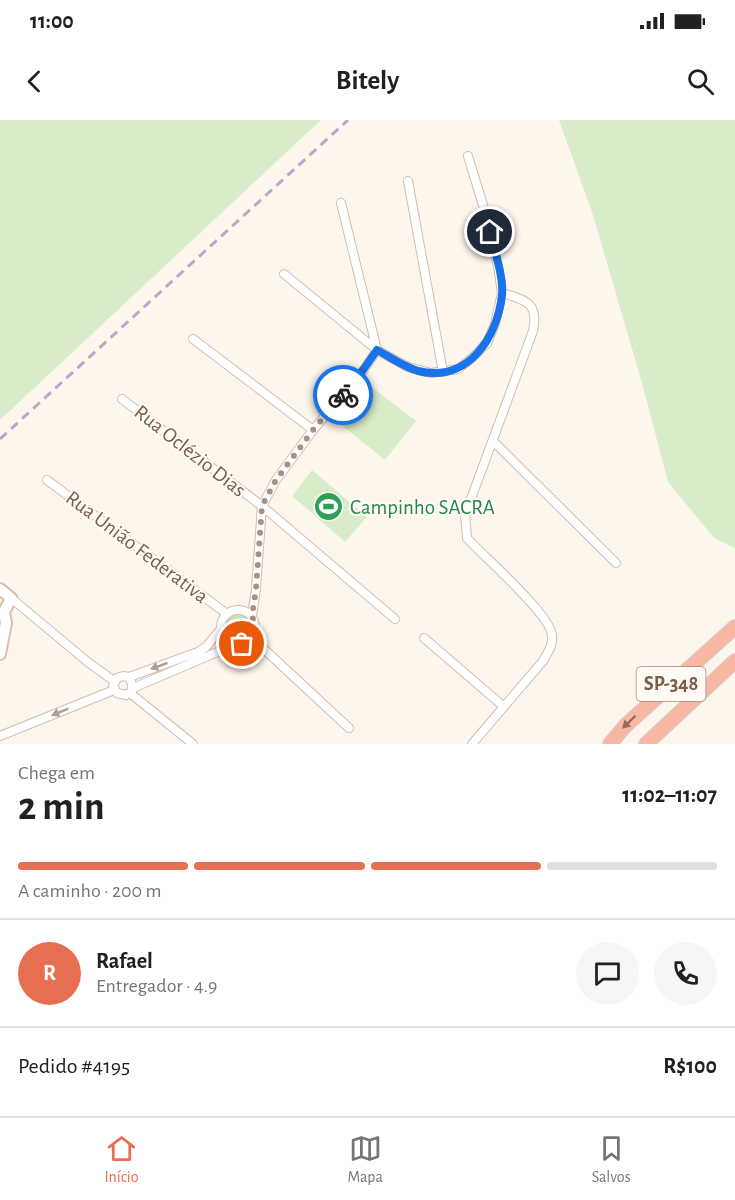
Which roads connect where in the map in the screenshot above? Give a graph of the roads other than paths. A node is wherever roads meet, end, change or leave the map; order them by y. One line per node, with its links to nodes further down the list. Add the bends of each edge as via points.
1 (468, 156): 5 (street, via 491,235)
2 (408, 181): 8 (street)
3 (340, 203): 7 (street)
4 (284, 274): 7 (street)
5 (502, 294): 8 (street, via 487,343 458,369); 11 (street, via 525,300 536,320)
6 (193, 339): 10 (street)
7 (377, 350): 8 (street, via 417,370); 10 (street)
8 (443, 372)
9 (123, 399): 13 (street, Rua Oclézio Dias)
10 (313, 430): 13 (street)
11 (494, 442): 14 (street); 31 (street, via 465,515 467,538 538,609 552,635 552,647 543,661)
12 (46, 480): 17 (street, Rua União Federativa)
13 (262, 506): 18 (street); 19 (street, Rua Oclézio Dias)
14 (616, 563)
15 (0, 589): 16 (street)
16 (11, 598): 25 (street, via 4,612 6,623); 28 (street)
17 (227, 614): 18 (street, via 237,609); 21 (street)
18 (252, 616): 22 (street, via 256,627)
19 (395, 619)
20 (735, 627): 36 (highway, SP-348, one-way to 36)
21 (221, 629): 24 (street, via 226,639); 27 (street, one-way to 27, via 203,650)
22 (252, 638): 24 (street); 32 (street)
23 (424, 638): 31 (street)
24 (236, 644): 30 (street)
25 (0, 654)
26 (735, 661): 37 (highway, SP-348)
27 (129, 677): 28 (street); 30 (street)
28 (114, 681): 29 (street)
29 (114, 690): 30 (street, via 120,695); 33 (street, one-way to 33)
30 (131, 690): 34 (street)
31 (503, 706): 35 (street)
32 (348, 728)
33 (0, 736)
34 (193, 744)
35 (472, 744)
36 (610, 744)
37 (646, 744)

